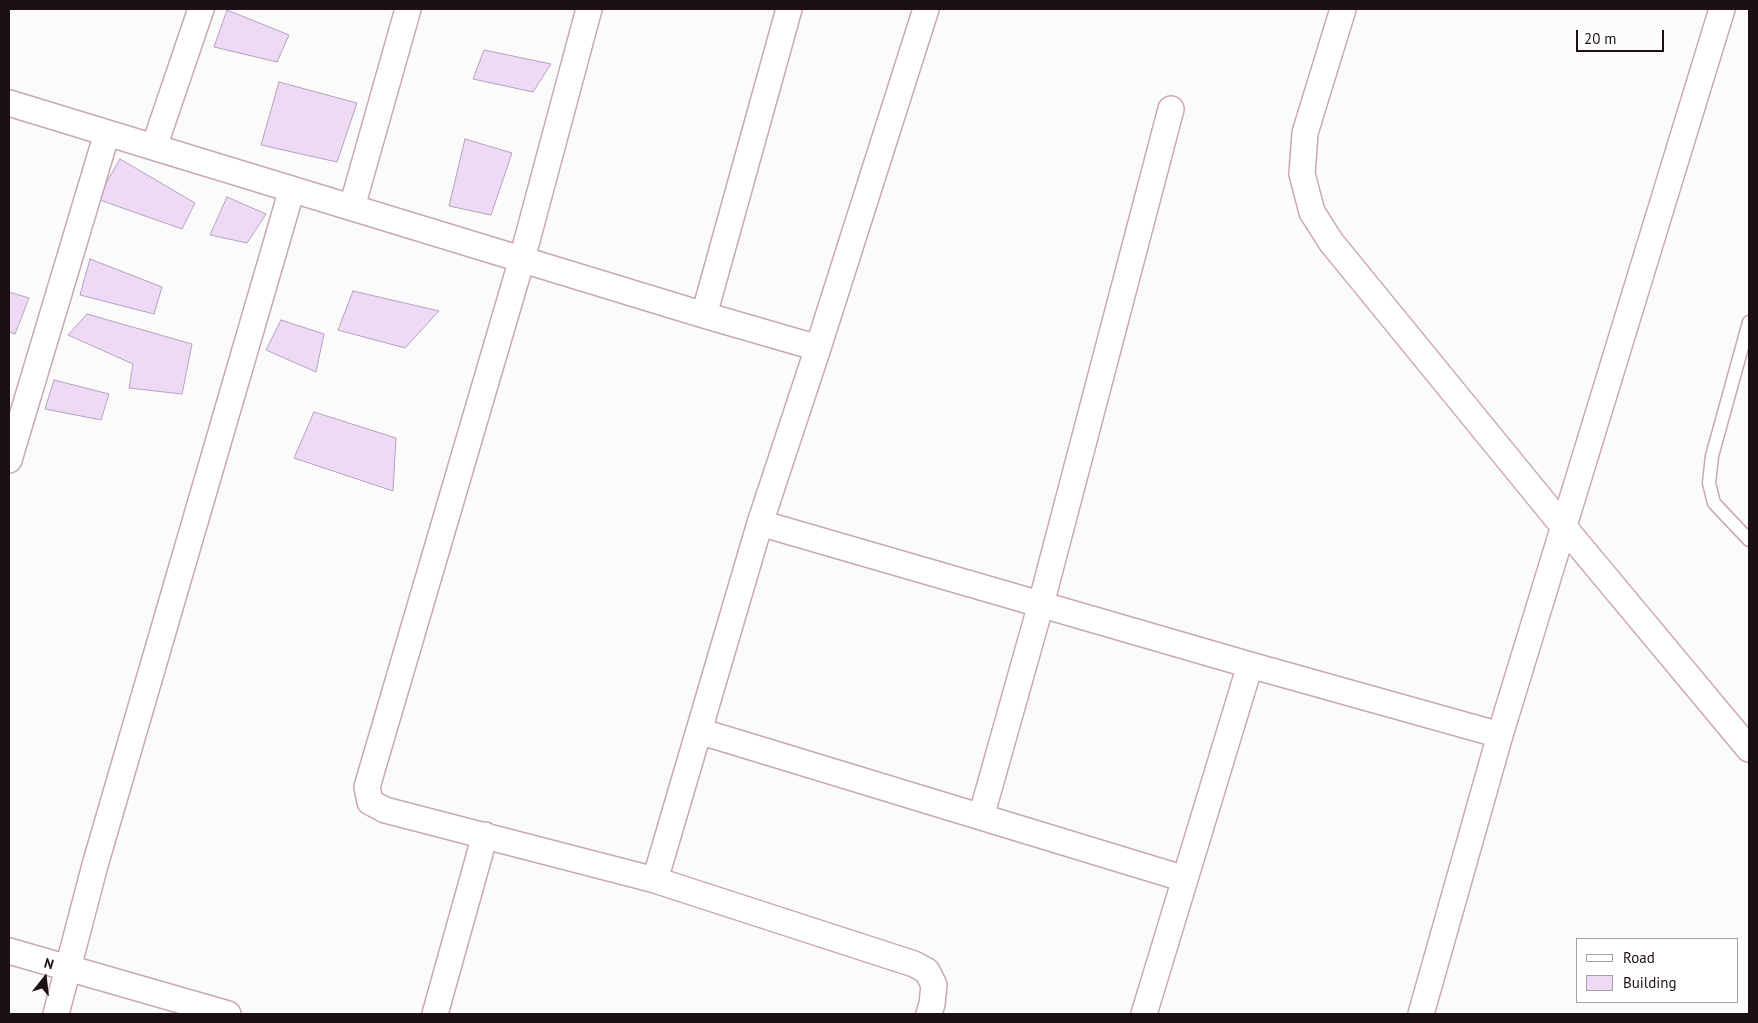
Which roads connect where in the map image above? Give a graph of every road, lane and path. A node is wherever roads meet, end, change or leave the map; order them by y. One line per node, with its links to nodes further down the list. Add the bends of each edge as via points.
1 (201, 9): 11 (street)
2 (408, 9): 13 (street)
3 (589, 9): 14 (street)
4 (789, 9): 15 (street)
5 (926, 9): 17 (street)
6 (1343, 9): 20 (street, via 1305,133 1302,174 1312,212 1331,242)
7 (1722, 9): 20 (street)
8 (9, 104): 10 (street)
9 (1171, 109): 22 (street)
10 (107, 132): 11 (street); 18 (street)
11 (154, 147): 12 (street)
12 (292, 189): 13 (street); 32 (street, via 95,865)
13 (352, 208): 14 (street)
14 (522, 259): 15 (street); 28 (street, via 367,787 370,802 385,810)
15 (704, 315): 17 (street)
16 (1749, 322): 21 (lane, via 1712,456 1709,483 1714,503)
17 (818, 348): 19 (street)
18 (9, 460)
19 (760, 523): 22 (street); 24 (street)
20 (1563, 526): 25 (street); 26 (street)
21 (1749, 540)
22 (1041, 604): 23 (street); 27 (street)
23 (1250, 665): 25 (street); 29 (street)
24 (699, 731): 27 (street); 30 (street)
25 (1500, 735): 38 (street)
26 (1749, 748)
27 (981, 817): 29 (street)
28 (485, 835): 30 (street); 35 (street)
29 (1185, 879): 37 (street)
30 (655, 880): 36 (street, via 914,964 927,971 934,985)
31 (9, 951): 32 (street)
32 (68, 968): 33 (street); 34 (street)
33 (56, 1014)
34 (228, 1014)
35 (435, 1014)
36 (929, 1014)
37 (1144, 1014)
38 (1421, 1014)

